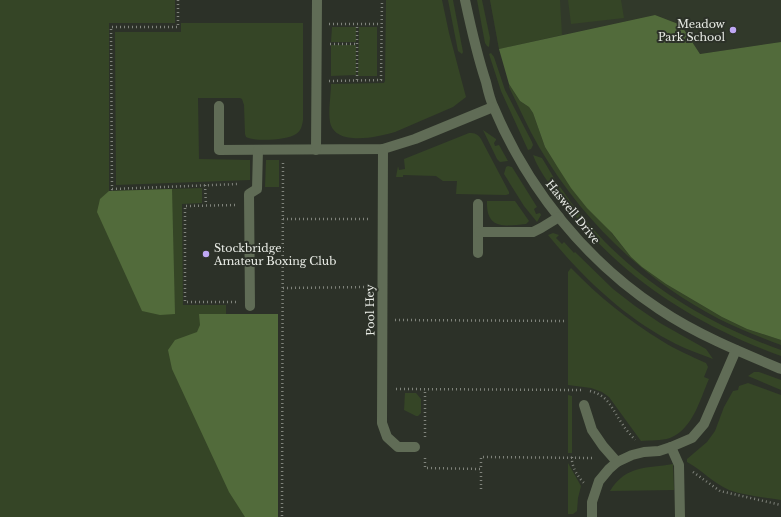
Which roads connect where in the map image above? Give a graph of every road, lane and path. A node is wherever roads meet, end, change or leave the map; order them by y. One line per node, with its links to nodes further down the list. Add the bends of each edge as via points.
1 (178, 0): 19 (path, via 178,27 111,27 112,189)
2 (317, 0): 5 (street)
3 (382, 0): 7 (path)
4 (465, 0): 13 (street, Haswell Drive, via 476,51)
5 (317, 24): 6 (path); 8 (street)
6 (357, 24): 7 (path); 9 (path)
7 (381, 24): 10 (path, via 381,80)
8 (317, 44): 9 (path); 11 (street)
9 (357, 44): 10 (path)
10 (357, 80): 11 (path)
11 (317, 81): 17 (street)
12 (219, 106): 15 (street, via 219,150)
13 (493, 107): 14 (street); 23 (street, Haswell Drive, via 524,167)
14 (383, 149): 17 (street); 25 (street, Pool Hey)
15 (258, 150): 16 (street); 18 (street)
16 (283, 150): 17 (street); 24 (path)
17 (316, 150)
18 (257, 183): 19 (path); 22 (street, via 257,189 249,194)
19 (205, 185): 21 (path)
20 (478, 204): 26 (street)
21 (206, 205): 22 (path); 30 (path, via 185,206 185,302)
22 (249, 205): 30 (street)
23 (559, 217): 26 (street, via 533,232); 33 (street, Haswell Drive, via 593,256 631,290 690,328)
24 (283, 219): 25 (path); 28 (path)
25 (383, 219): 29 (street, Pool Hey)
26 (478, 232): 27 (street)
27 (478, 253)
28 (283, 288): 29 (path); 49 (path)
29 (382, 288): 31 (street, Pool Hey)
30 (250, 304)
31 (382, 320): 32 (path); 36 (street, Pool Hey)
32 (567, 321)
33 (736, 350): 34 (street, Haswell Drive); 39 (street, via 704,424 692,438)
34 (781, 369)
35 (425, 389): 36 (path); 38 (path); 41 (path, via 590,391 606,398 622,425)
36 (383, 390): 38 (street, Pool Hey, via 382,422 387,437 398,447)
37 (584, 405): 40 (street, via 592,430)
38 (420, 447): 44 (path, via 425,468)
39 (671, 447): 41 (street); 51 (street, via 679,465)
40 (608, 451): 42 (path, via 599,458); 43 (street)
41 (644, 452): 43 (street)
42 (572, 457): 44 (path, via 481,457); 47 (path, via 579,479)
43 (617, 462): 47 (street, via 609,468)
44 (481, 469): 46 (path)
45 (691, 470): 48 (path, via 720,491)
46 (481, 489)
47 (596, 489): 50 (street, via 592,502)
48 (781, 505)
49 (282, 516)
50 (592, 517)
51 (680, 517)

